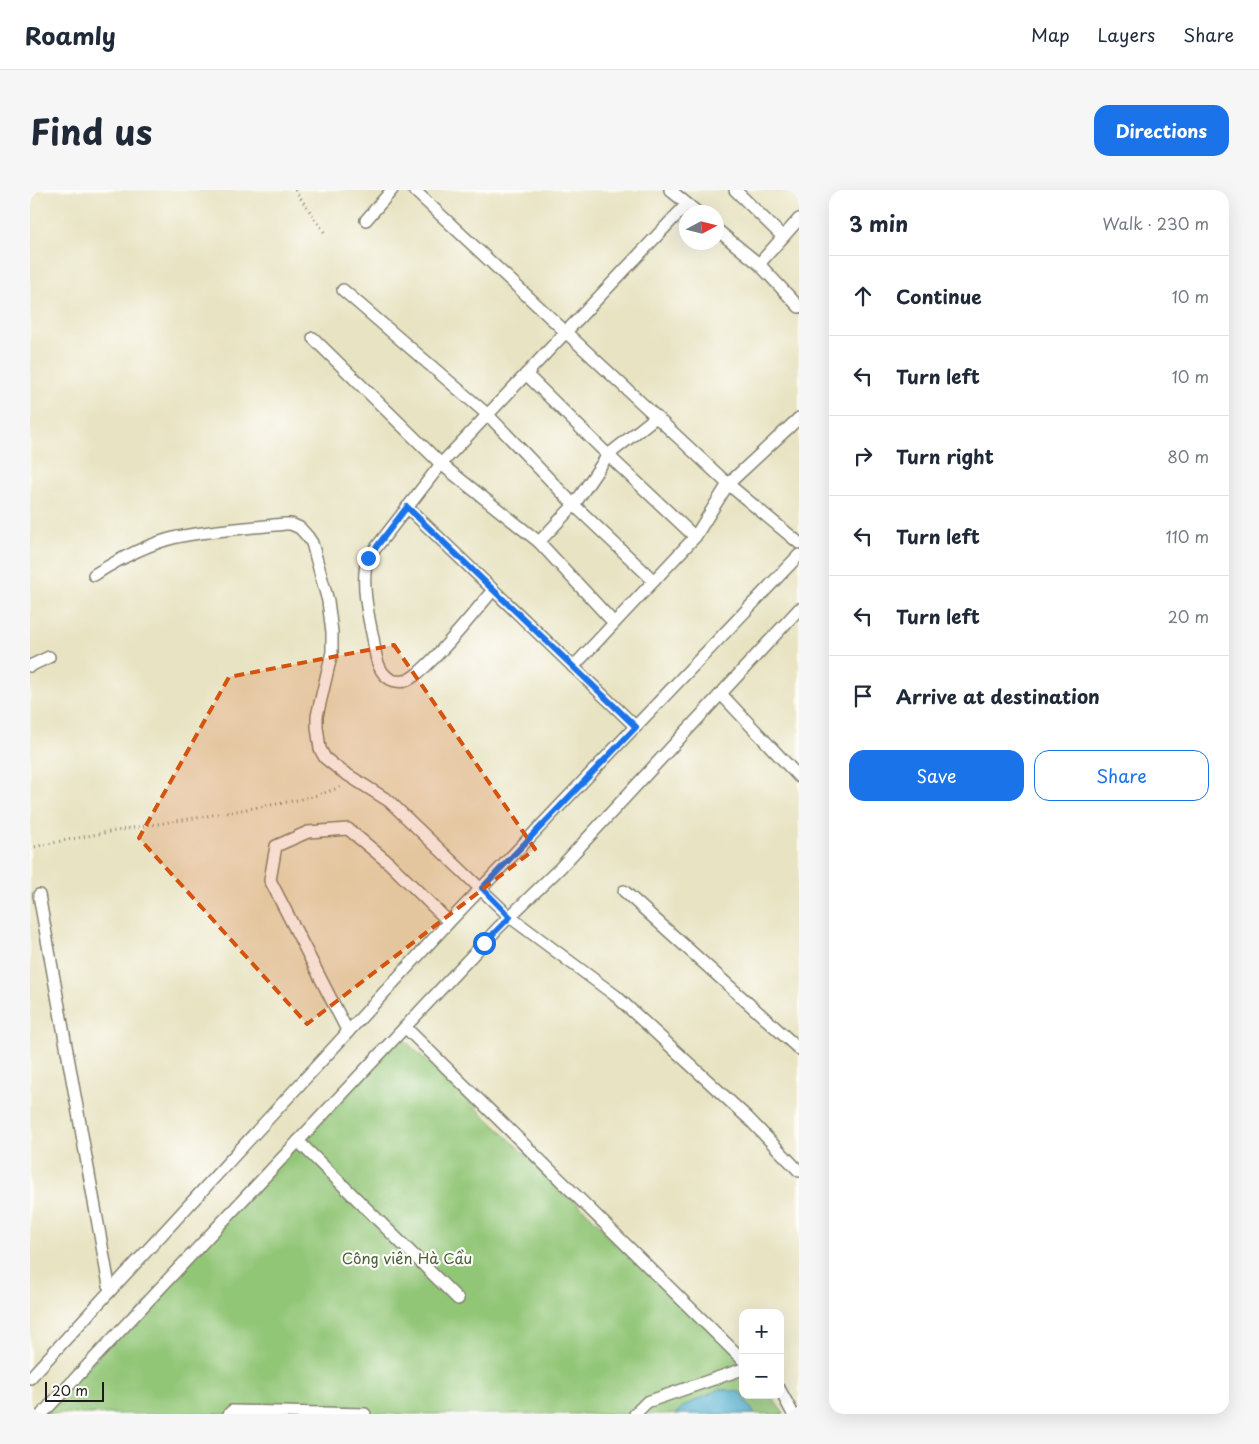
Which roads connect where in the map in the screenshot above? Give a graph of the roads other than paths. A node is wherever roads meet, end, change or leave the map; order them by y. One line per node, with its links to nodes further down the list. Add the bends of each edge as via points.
1 (392, 190): 7 (lane)
2 (414, 190): 13 (lane)
3 (670, 190): 5 (lane)
4 (735, 190): 9 (lane)
5 (687, 204): 13 (lane)
6 (799, 219): 9 (lane)
7 (366, 220)
8 (724, 236): 10 (lane)
9 (783, 237): 10 (lane)
10 (759, 264): 12 (lane)
11 (343, 290): 16 (lane)
12 (799, 307)
13 (566, 331): 15 (lane); 17 (lane)
14 (313, 338): 20 (lane)
15 (526, 374): 16 (lane); 19 (lane)
16 (488, 415): 20 (lane); 22 (lane)
17 (656, 416): 19 (lane); 21 (lane)
18 (799, 418): 21 (lane)
19 (608, 455): 22 (lane); 24 (lane)
20 (441, 464): 23 (lane); 25 (lane)
21 (728, 484): 24 (lane); 26 (lane)
22 (574, 505): 25 (lane); 29 (lane)
23 (407, 507): 30 (lane); 30 (lane, via 368,558 364,575 378,662 386,676 406,681 421,671)
24 (695, 536): 29 (lane)
25 (539, 542): 32 (lane)
26 (799, 542)
27 (799, 555): 37 (lane)
28 (94, 576): 39 (lane, via 118,560 177,537 285,524 300,528 312,544 328,601 332,632 332,652 317,716 320,750 325,758 389,801)
29 (654, 580): 32 (lane)
30 (493, 590): 35 (lane)
31 (799, 609): 36 (lane)
32 (614, 623): 35 (lane)
33 (49, 657): 34 (lane)
34 (30, 666)
35 (573, 666): 37 (lane)
36 (721, 694): 38 (lane); 43 (lane, via 560,868)
37 (636, 727): 39 (lane)
38 (799, 777)
39 (480, 891): 42 (lane); 43 (lane)
40 (624, 891): 46 (lane)
41 (39, 895): 49 (lane)
42 (451, 919): 45 (lane); 45 (lane, via 348,830 308,832 276,846 270,880)
43 (508, 919): 44 (lane); 48 (lane, via 616,996 748,1118)
44 (405, 1027): 47 (lane); 51 (lane)
45 (348, 1032): 49 (lane)
46 (799, 1049)
47 (298, 1141): 50 (lane); 55 (lane)
48 (799, 1171)
49 (110, 1291): 53 (lane)
50 (458, 1299)
51 (739, 1356)
52 (739, 1370): 58 (lane, via 647,1402)
53 (30, 1378)
54 (784, 1397): 59 (lane)
55 (42, 1414)
56 (229, 1414): 57 (lane, via 232,1411)
57 (365, 1414)
58 (635, 1414)
59 (793, 1414)

